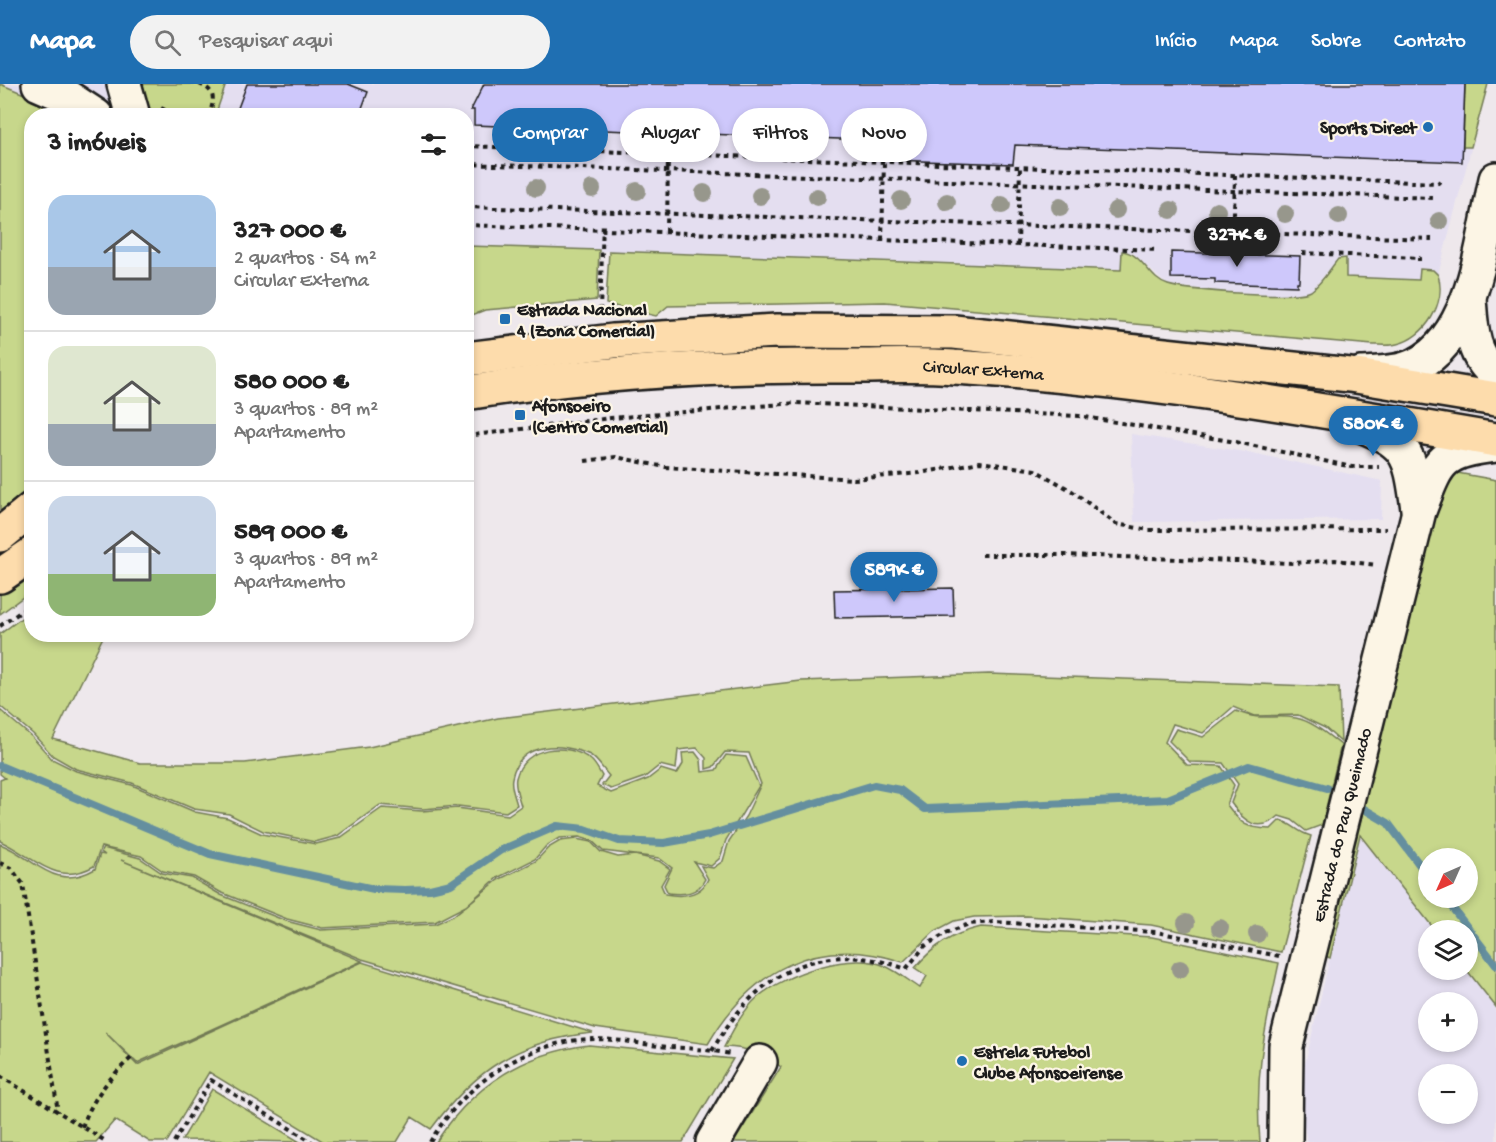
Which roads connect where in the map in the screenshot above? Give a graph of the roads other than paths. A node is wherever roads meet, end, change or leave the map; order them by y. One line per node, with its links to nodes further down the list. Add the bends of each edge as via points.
1 (92, 84): 5 (street)
2 (124, 84): 6 (street)
3 (44, 85): 4 (street)
4 (83, 108)
5 (99, 108)
6 (131, 108)
7 (1496, 179): 8 (street)
8 (1469, 298): 10 (street, via 1476,350); 11 (street, via 1455,328 1438,350 1415,366)
9 (474, 358): 11 (main road, Circular Externa, via 613,340 766,332 954,332)
10 (1496, 374)
11 (1350, 375): 13 (main road, Circular Externa)
12 (474, 392): 14 (main road, Circular Externa, via 616,375 766,366 953,366 1261,399)
13 (1496, 399)
14 (1322, 410): 15 (main road, Circular Externa); 18 (street, Estrada do Pau Queimado, via 1385,434 1404,450 1412,464)
15 (1496, 440)
16 (1496, 445): 18 (street, Estrada do Pau Queimado, via 1467,448 1435,469)
17 (24, 516): 19 (main road)
18 (1417, 520): 24 (street, Estrada do Pau Queimado, via 1286,1046)
19 (0, 535)
20 (24, 560): 21 (main road)
21 (0, 576)
22 (747, 1059): 23 (street)
23 (713, 1142)
24 (1285, 1142)

